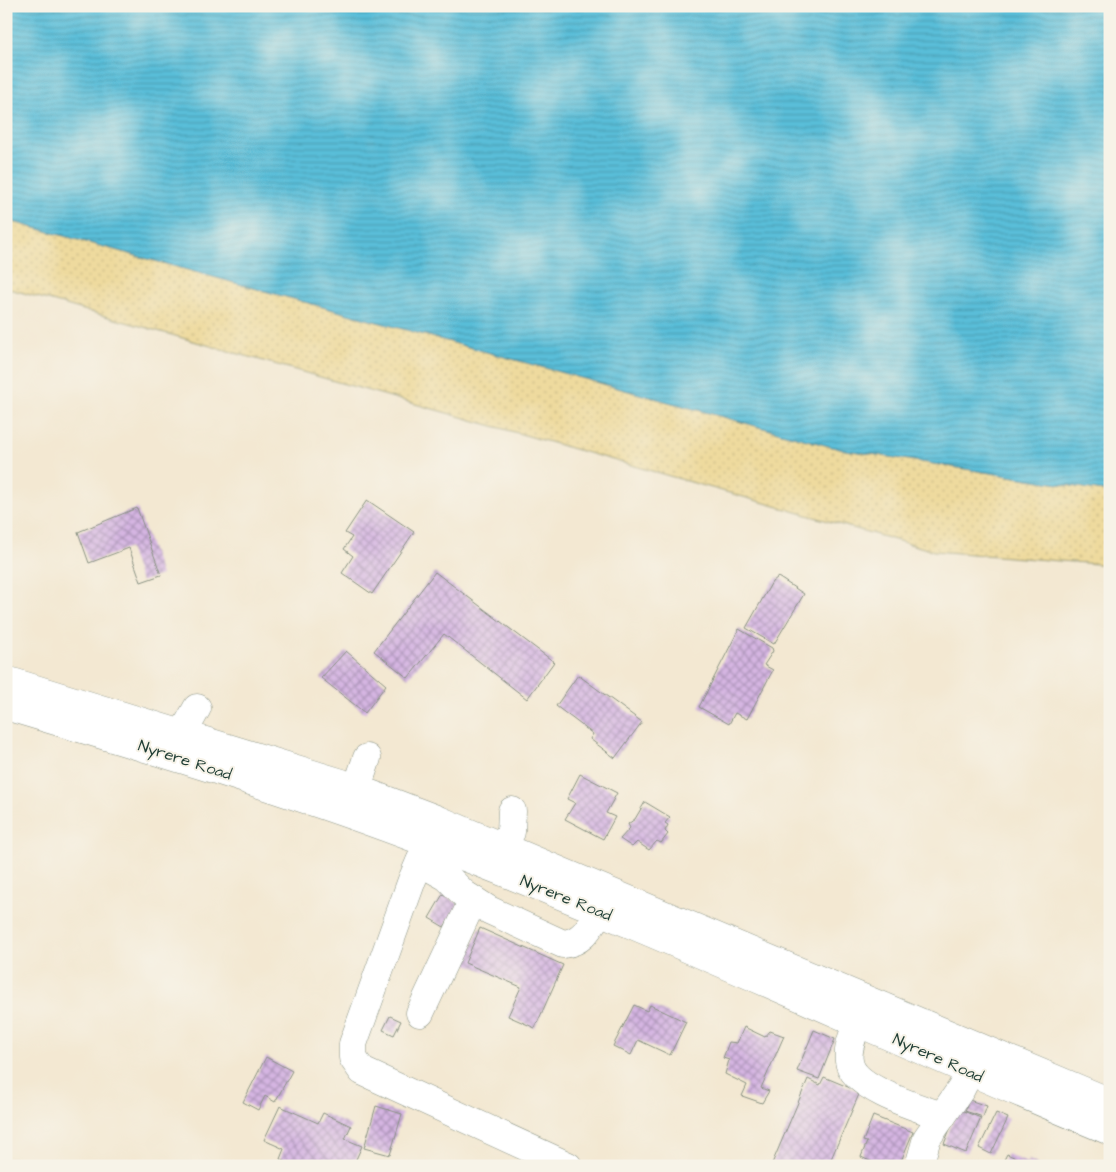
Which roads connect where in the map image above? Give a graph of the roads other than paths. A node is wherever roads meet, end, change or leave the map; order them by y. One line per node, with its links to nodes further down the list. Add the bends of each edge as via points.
1 (6, 680): 4 (main road, Nyrere Road)
2 (6, 706): 6 (main road, Nyrere Road, via 127,742)
3 (197, 708): 4 (main road)
4 (182, 733): 6 (main road, Nyrere Road)
5 (368, 758): 6 (main road)
6 (353, 801): 8 (main road, Nyrere Road); 9 (main road, Nyrere Road)
7 (512, 811): 9 (main road, via 511,832)
8 (424, 852): 9 (main road, Nyrere Road); 10 (main road); 18 (main road, via 353,1044 353,1058 362,1072)
9 (496, 857): 11 (main road, Nyrere Road); 12 (main road, Nyrere Road)
10 (473, 900): 11 (main road, via 563,944 575,943 587,932); 13 (main road)
11 (599, 912): 12 (main road, Nyrere Road)
12 (864, 1012): 14 (main road, Nyrere Road); 16 (main road, via 848,1059 851,1072 900,1101)
13 (420, 1013)
14 (976, 1061): 15 (main road, Nyrere Road); 16 (main road); 17 (main road, Nyrere Road)
15 (1110, 1102)
16 (942, 1116): 19 (main road, via 927,1138)
17 (1110, 1131)
18 (568, 1166)
19 (919, 1166)

